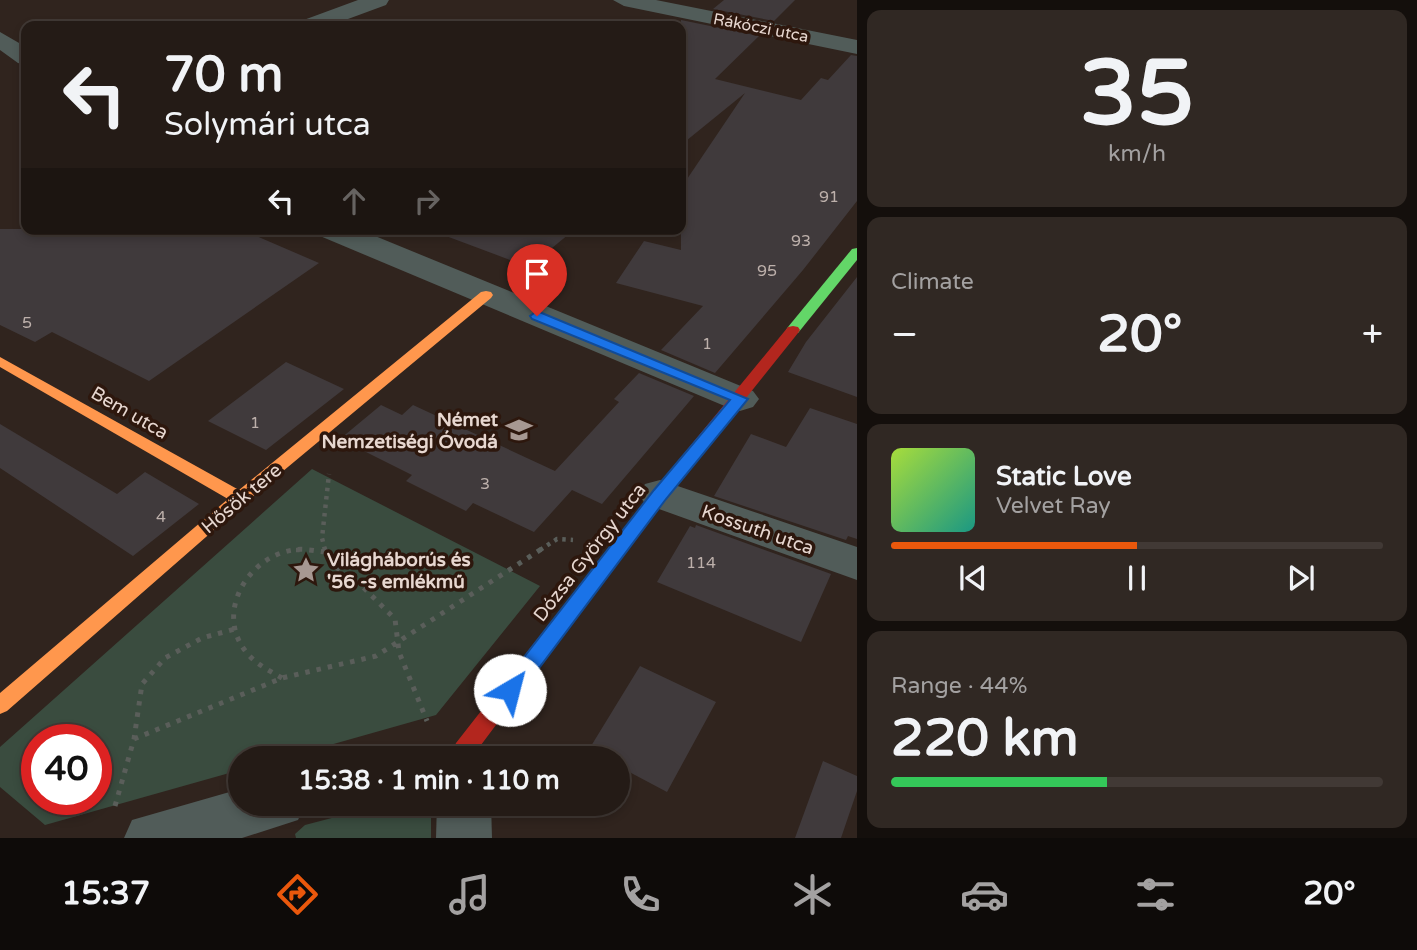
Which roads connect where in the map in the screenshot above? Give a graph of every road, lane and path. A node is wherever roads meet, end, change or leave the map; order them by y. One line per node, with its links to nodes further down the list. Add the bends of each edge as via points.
1 (378, 0): 4 (street)
2 (624, 0): 3 (street, Rákóczi utca)
3 (658, 7): 5 (street); 7 (street, Rákóczi utca)
4 (322, 21)
5 (636, 21)
6 (0, 39): 8 (street)
7 (857, 47)
8 (21, 54)
9 (345, 235): 11 (street)
10 (857, 252): 13 (street, Dózsa György utca)
11 (486, 295): 13 (street); 14 (street, Hősök tere)
12 (0, 361): 16 (street, Bem utca)
13 (740, 399): 15 (street, Dózsa György utca)
14 (315, 436): 16 (street, Hősök tere); 17 (path, via 326,449 331,466)
15 (660, 494): 18 (street, Kossuth utca); 19 (street, Dózsa György utca)
16 (240, 498): 23 (street, Hősök tere)
17 (325, 552): 20 (path, via 293,550 263,561 242,581 234,600); 21 (path, via 333,565 383,603 395,619)
18 (857, 564)
19 (602, 570): 21 (path, via 587,549 570,538 557,539); 26 (street, Dózsa György utca)
20 (235, 629): 22 (path, via 244,650); 24 (path, via 202,638 164,658 142,684)
21 (400, 638): 22 (path, via 360,663); 25 (path, via 405,671)
22 (282, 678): 24 (path)
23 (0, 705)
24 (134, 739): 29 (path)
25 (448, 746)
26 (451, 746)
27 (228, 815): 29 (street)
28 (464, 816): 30 (street)
29 (167, 830)
30 (464, 838)

